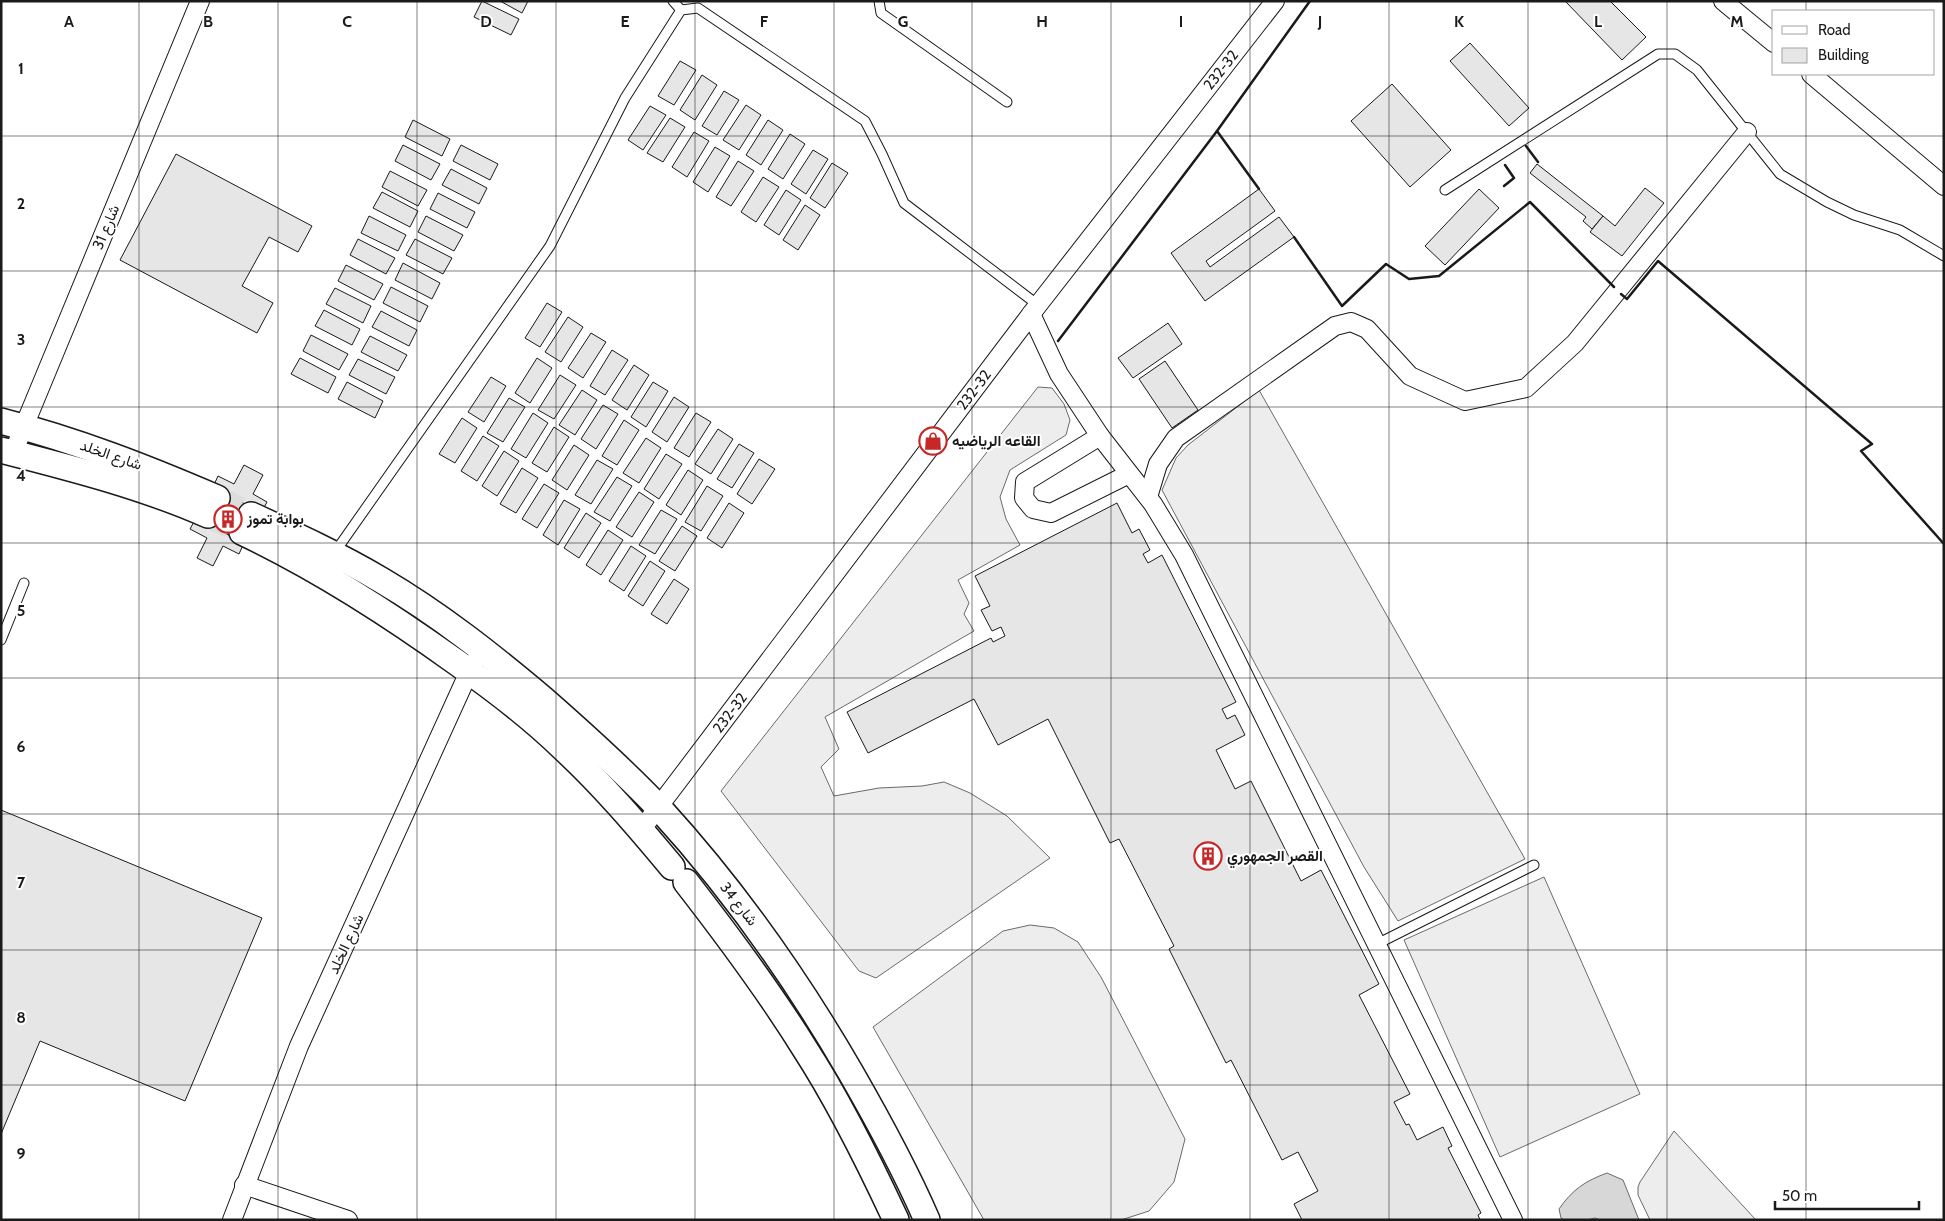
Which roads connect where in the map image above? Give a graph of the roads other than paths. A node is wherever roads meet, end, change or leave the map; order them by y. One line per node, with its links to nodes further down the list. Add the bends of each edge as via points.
1 (200, 1): 15 (street, شارع 31)
2 (673, 1): 6 (lane)
3 (879, 1): 9 (lane, via 881,12)
4 (1275, 1): 14 (street, 232-32)
5 (1723, 1): 7 (street)
6 (681, 10): 14 (lane, via 698,8 865,121 904,203); 21 (lane, via 625,98 550,246)
7 (1772, 41)
8 (1813, 75): 11 (street)
9 (1007, 102)
10 (1747, 132): 12 (lane, via 1696,70 1675,54 1658,54); 13 (lane, via 1780,174 1854,215 1900,230); 19 (street, via 1575,343 1526,388 1465,401 1410,376 1367,329 1351,322 1335,326 1176,438 1158,464)
11 (1944, 186)
12 (1445, 190)
13 (1944, 256)
14 (1035, 309): 16 (street, via 1059,374); 26 (street, 232-32)
15 (12, 424): 17 (street, شارع 31); 17 (main road, شارع الخلد, via 152,470 213,506)
16 (1100, 436): 18 (street); 18 (street, via 1025,482 1024,498 1033,509 1051,513)
17 (7, 452)
18 (1129, 474): 19 (street)
19 (1148, 497): 29 (street, via 1184,555)
20 (247, 524): 21 (main road, via 286,553)
21 (327, 563): 24 (main road, via 383,581); 25 (main road, via 380,610)
22 (24, 583): 23 (lane)
23 (1, 640)
24 (478, 647): 25 (street, شارع الخلد); 26 (main road, شارع 34, via 570,723)
25 (470, 672): 27 (main road, شارع 34, via 561,746); 30 (street, شارع الخلد, via 299,1046)
26 (658, 808): 27 (street, 232-32); 34 (main road, شارع 34, via 732,894 801,990 865,1097)
27 (641, 830): 33 (main road, شارع 34, via 728,936 806,1050)
28 (1534, 865): 29 (lane)
29 (1376, 944): 35 (street)
30 (244, 1185): 31 (street, شارع الخلد); 32 (street)
31 (232, 1220)
32 (348, 1220)
33 (896, 1220)
34 (927, 1220)
35 (1513, 1220)

